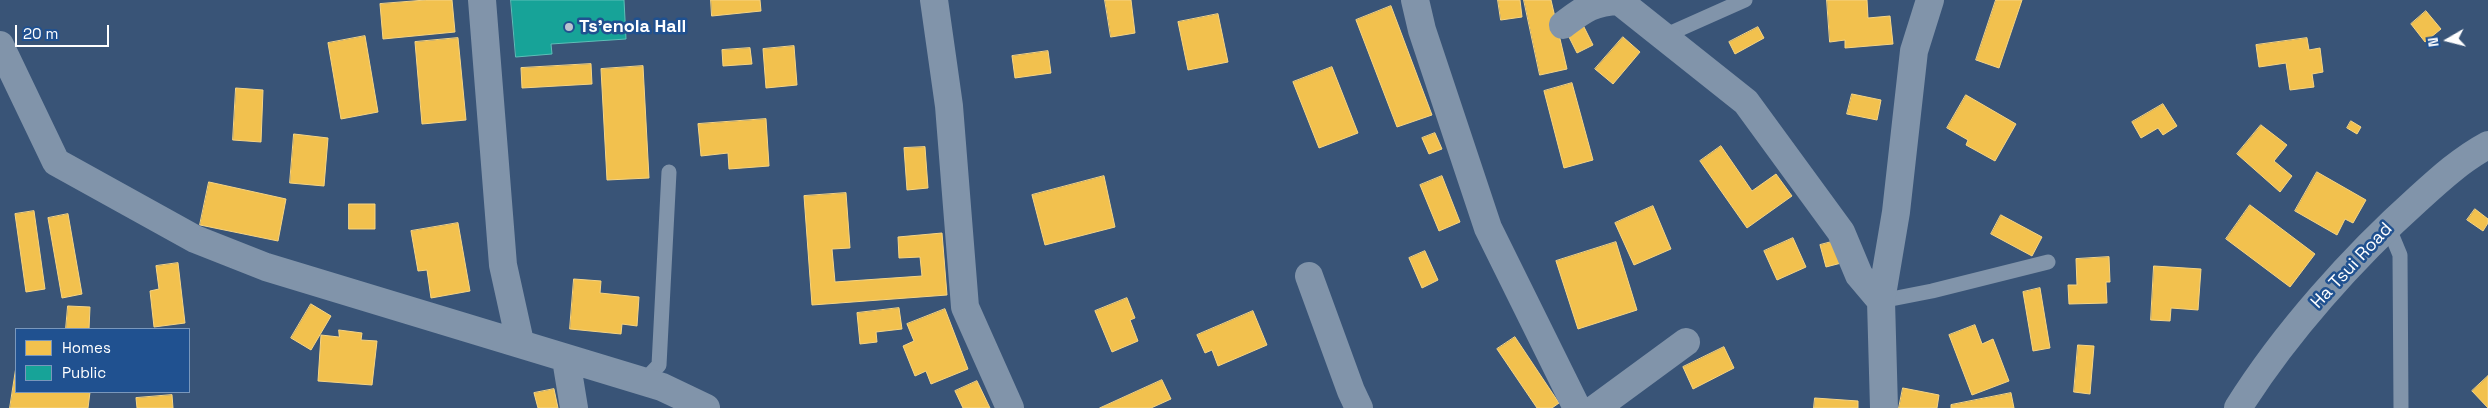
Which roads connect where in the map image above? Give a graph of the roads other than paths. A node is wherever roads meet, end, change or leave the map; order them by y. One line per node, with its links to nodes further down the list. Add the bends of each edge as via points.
1 (482, 0): 15 (street, via 503,265)
2 (934, 0): 21 (street, via 949,106 965,307)
3 (1415, 0): 23 (street, via 1488,228)
4 (1745, 0): 7 (lane)
5 (1930, 0): 14 (street, via 1914,51 1896,212)
6 (1563, 25): 7 (street, via 1600,1 1619,1)
7 (1664, 36): 14 (street, via 1746,102 1841,232 1859,275)
8 (0, 45): 15 (street, via 56,162 195,240 257,264)
9 (2488, 145): 11 (street, Ha Tsui Road, via 2464,158)
10 (669, 172): 18 (lane, via 659,365)
11 (2388, 226): 26 (street, Ha Tsui Road, via 2312,308); 27 (lane, via 2400,256)
12 (2048, 262): 14 (lane)
13 (1309, 276): 22 (street, via 1350,391)
14 (1881, 301): 25 (street)
15 (520, 342): 17 (street)
16 (1686, 342): 24 (street)
17 (566, 359): 18 (street); 19 (street)
18 (644, 381): 20 (street)
19 (574, 408)
20 (706, 408)
21 (1010, 408)
22 (1360, 408)
23 (1577, 408)
24 (1596, 408)
25 (1884, 408)
26 (2238, 408)
27 (2401, 408)

